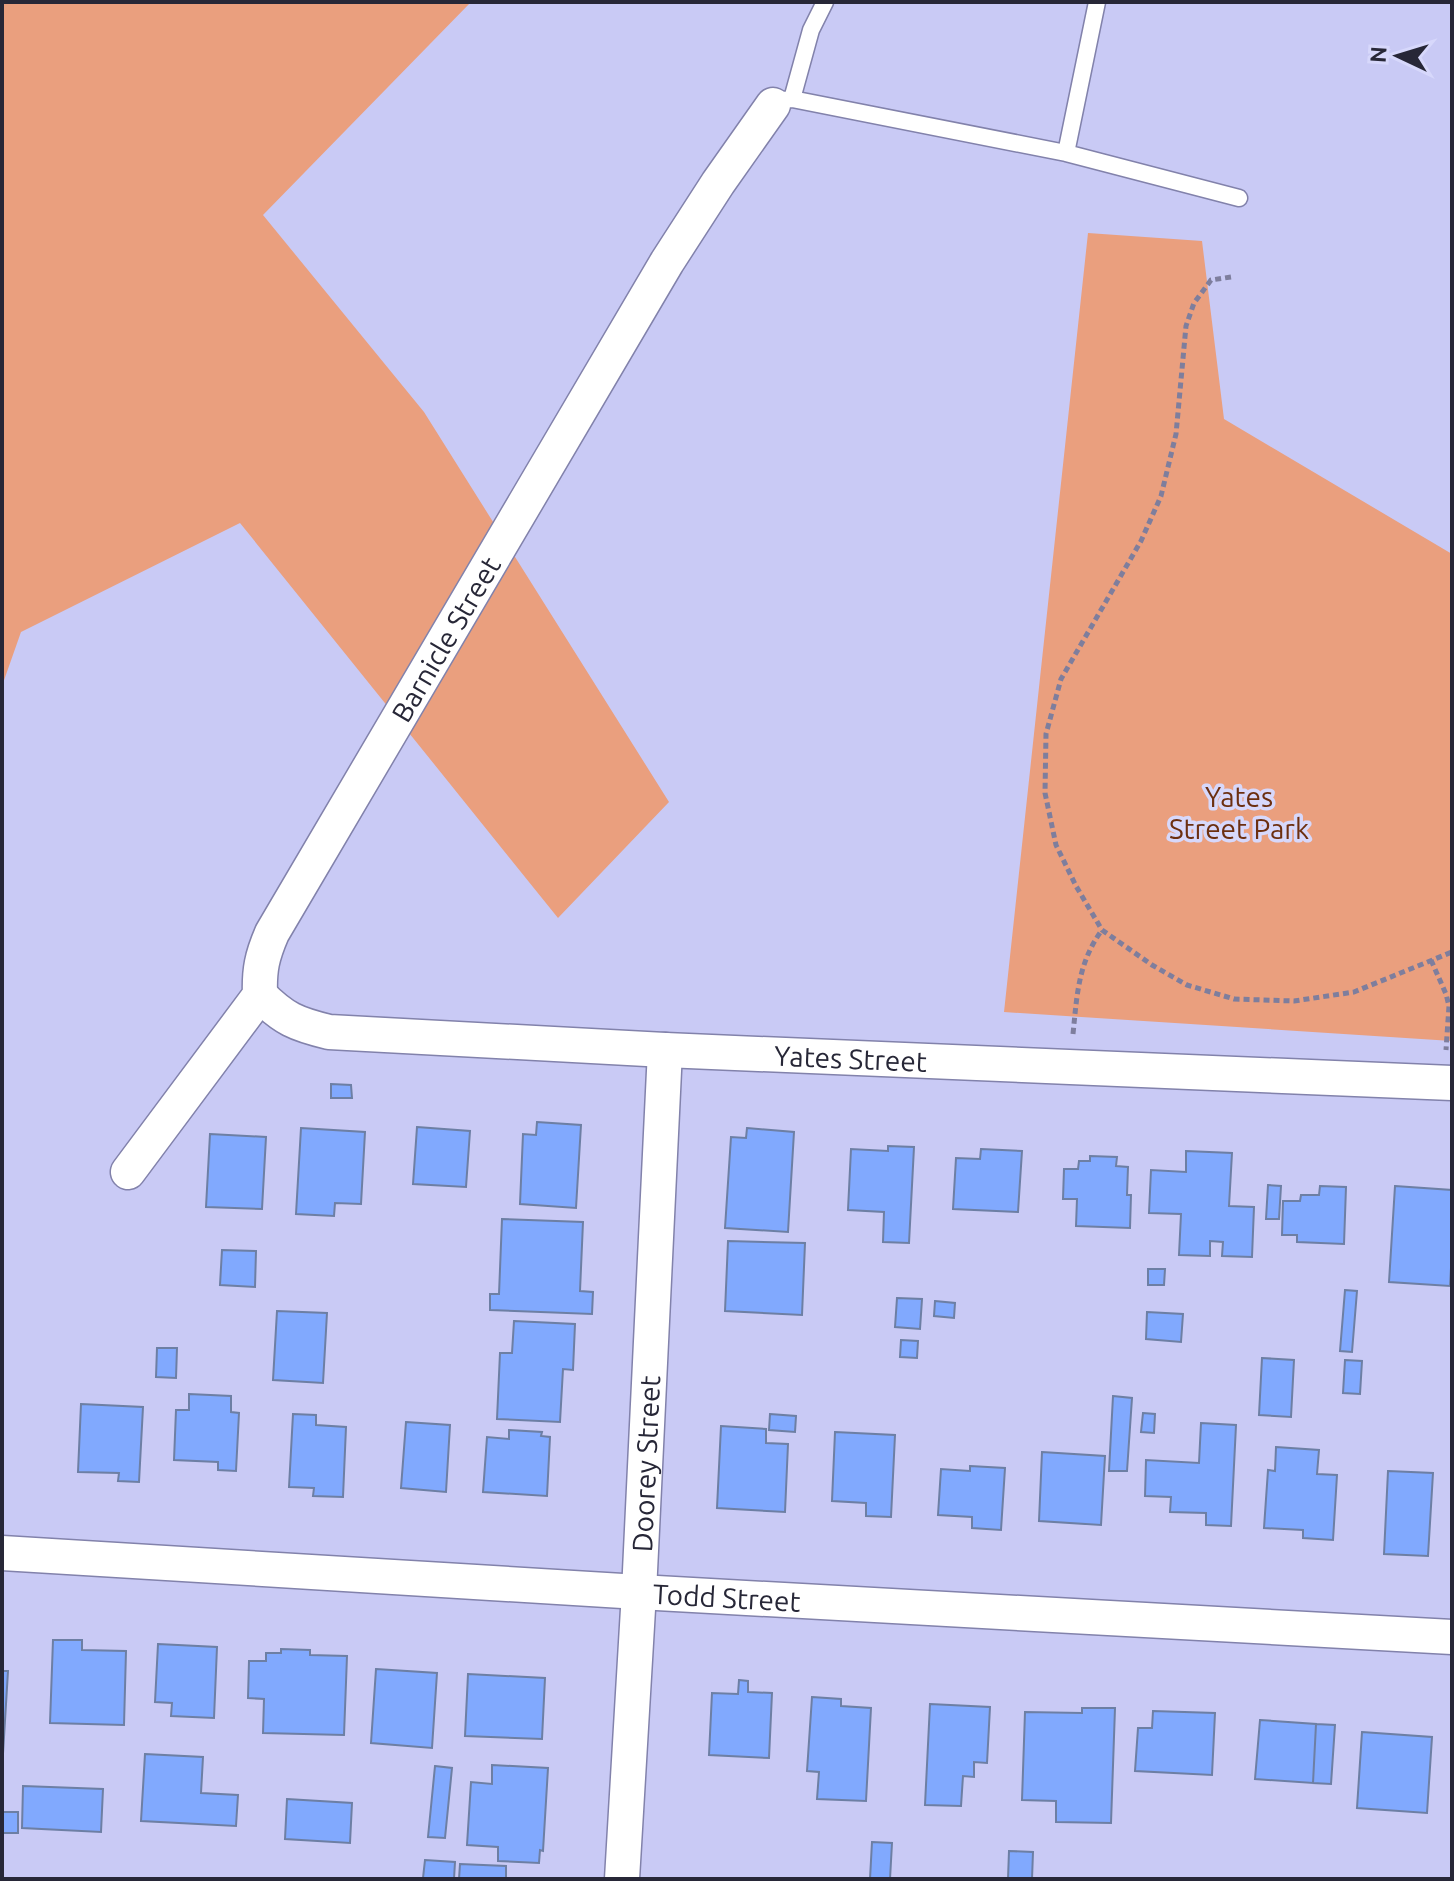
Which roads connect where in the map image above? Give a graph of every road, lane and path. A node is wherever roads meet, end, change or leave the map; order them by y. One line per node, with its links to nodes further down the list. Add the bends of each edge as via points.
1 (825, 2): 3 (lane)
2 (1097, 2): 4 (lane)
3 (782, 102): 4 (lane); 10 (street, Barnicle Street, via 718,183 667,262 272,933 263,953)
4 (1066, 153): 5 (lane)
5 (1239, 198)
6 (1231, 277): 7 (path, via 1211,280 1194,303 1186,326 1176,434 1161,496 1141,541 1061,679 1046,734 1045,793 1056,845)
7 (1102, 930): 9 (path, via 1187,985 1234,999 1294,1001 1354,992); 12 (path, via 1078,980)
8 (1452, 952): 9 (path)
9 (1431, 959): 13 (path, via 1449,1006)
10 (260, 995): 11 (street, Yates Street, via 298,1024 329,1032); 14 (street)
11 (665, 1050): 12 (street, Yates Street); 16 (street, Doorey Street)
12 (1070, 1067): 13 (street, Yates Street)
13 (1448, 1083)
14 (128, 1172)
15 (2, 1553): 16 (street, Todd Street)
16 (639, 1592): 17 (street, Todd Street); 18 (street, Doorey Street)
17 (1452, 1637)
18 (622, 1879)

